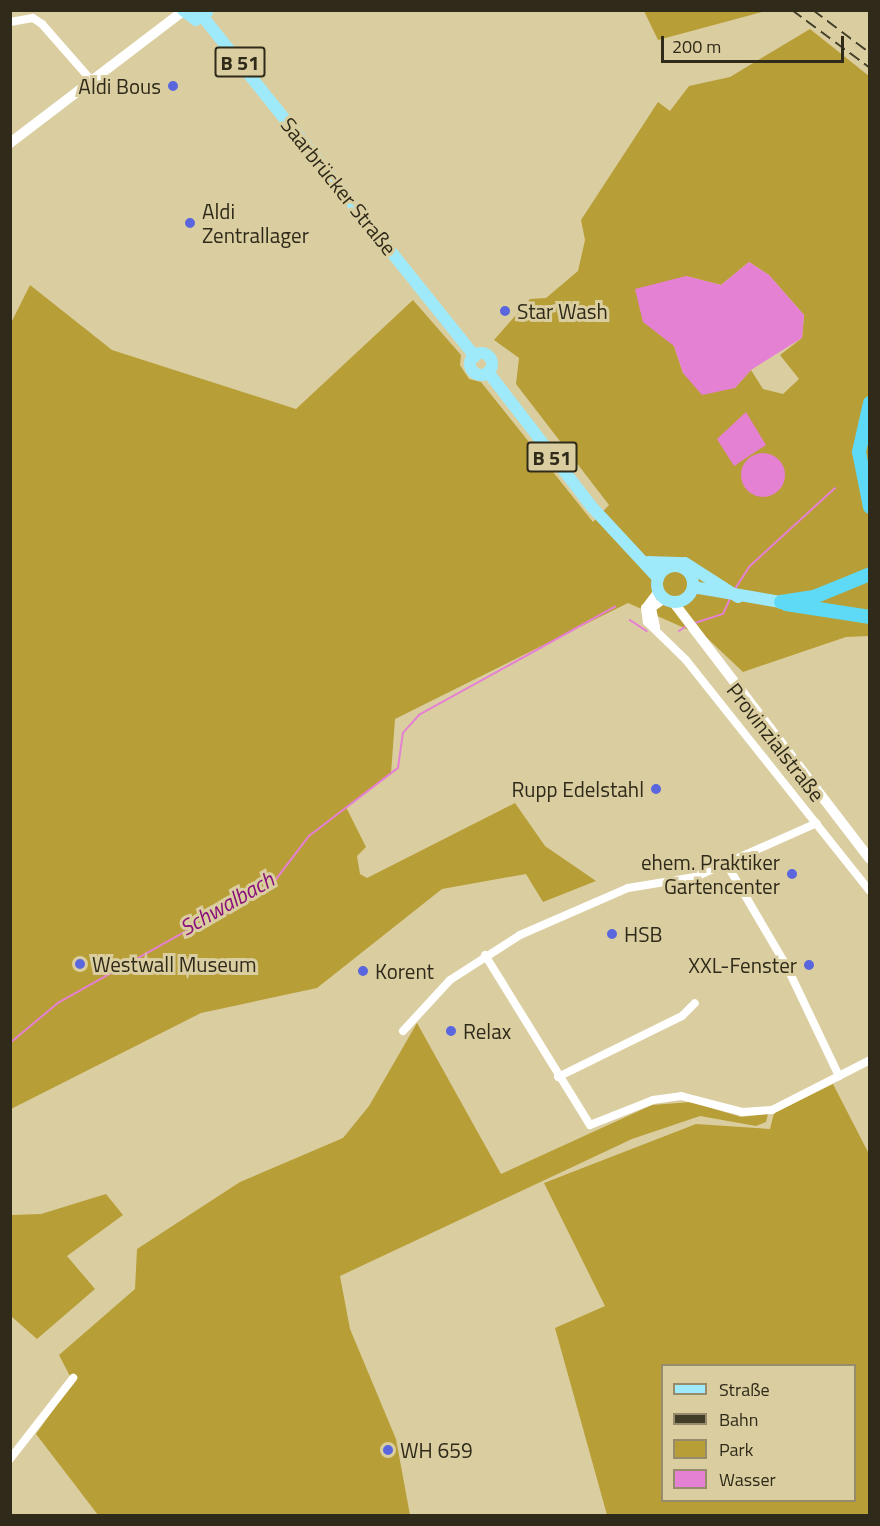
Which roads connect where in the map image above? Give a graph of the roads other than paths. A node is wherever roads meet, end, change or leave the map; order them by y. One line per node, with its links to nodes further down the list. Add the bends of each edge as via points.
1 (183, 11): 2 (main road, via 192,19); 4 (main road)
2 (206, 14): 8 (main road, Saarbrücker Straße / B 51, via 475,356 489,357 488,372 592,507)
3 (10, 22): 4 (street, via 33,18 42,24)
4 (91, 80): 5 (main road)
5 (10, 142)
6 (870, 403): 7 (highway, via 859,452)
7 (870, 507)
8 (645, 561): 11 (main road, B 51); 14 (main road, B 51, via 685,564)
9 (870, 567): 12 (highway)
10 (870, 573): 12 (highway, B 51)
11 (662, 574): 13 (main road, B 51, via 687,571); 15 (main road)
12 (849, 583): 16 (highway, B 51, via 814,597)
13 (693, 587): 14 (main road, B 51); 15 (main road)
14 (725, 592): 16 (main road, B 51, via 741,598)
15 (670, 598): 18 (street, via 644,613); 19 (main road, Provinzialstraße, via 694,635)
16 (781, 602): 17 (highway, B 51)
17 (870, 617)
18 (817, 823): 20 (street); 21 (street)
19 (870, 859)
20 (726, 863): 22 (street, via 695,877 620,891); 26 (street, via 787,967)
21 (870, 891)
22 (485, 955): 24 (street, via 450,980); 27 (street)
23 (695, 1003): 27 (street, via 682,1016)
24 (403, 1031)
25 (870, 1060): 26 (street)
26 (838, 1076): 27 (street, via 772,1110 742,1112 681,1096 590,1125)
27 (558, 1077)
28 (73, 1378): 29 (street)
29 (10, 1459)

